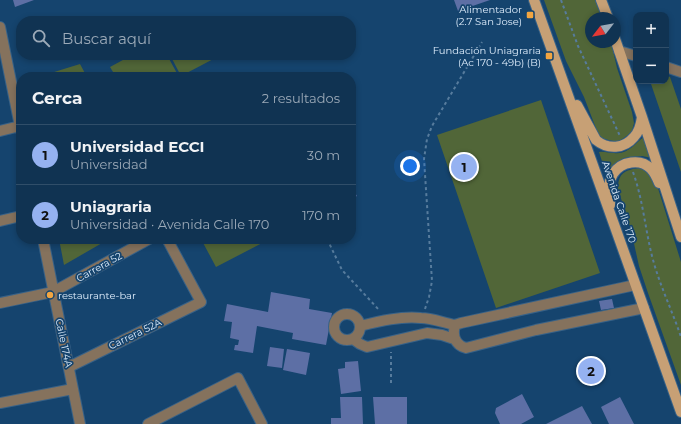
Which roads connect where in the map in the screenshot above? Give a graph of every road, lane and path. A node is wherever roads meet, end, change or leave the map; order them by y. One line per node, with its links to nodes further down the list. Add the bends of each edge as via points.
1 (534, 0): 11 (main road, Avenida Calle 170)
2 (601, 0): 3 (main road)
3 (606, 12)
4 (0, 27): 5 (street)
5 (1, 40): 13 (street)
6 (482, 42): 30 (path, via 432,126 427,139 424,159 432,281)
7 (618, 48): 8 (main road)
8 (619, 51): 9 (street); 14 (main road)
9 (633, 55)
10 (669, 67): 12 (street)
11 (559, 69): 14 (main road, via 592,134 600,143 608,146 624,145 640,128); 17 (main road, Avenida Calle 170)
12 (681, 72)
13 (16, 107)
14 (642, 117): 20 (main road)
15 (16, 129): 16 (street)
16 (0, 131)
17 (610, 214): 20 (main road, via 609,185 613,174 627,163 641,163 652,170 658,179); 26 (main road, Avenida Calle 170)
18 (16, 217): 19 (street)
19 (0, 221)
20 (676, 221): 21 (main road)
21 (681, 235)
22 (44, 244): 27 (street, Calle 174A)
23 (140, 244): 27 (street, Carrera 52)
24 (169, 244): 37 (street, Carrera 52A, via 201,302)
25 (329, 244): 31 (path, via 342,270)
26 (635, 285): 29 (main road, Avenida Calle 170); 32 (street)
27 (53, 292): 28 (street, Carrera 52); 37 (street, Calle 174A)
28 (0, 302)
29 (644, 308): 35 (street, via 536,330 466,348); 41 (main road, Avenida Calle 170)
30 (422, 318): 31 (street); 32 (street)
31 (388, 320): 33 (street)
32 (455, 325): 35 (street)
33 (360, 326): 34 (street, via 360,331); 34 (street, via 359,320 351,314 340,315 334,322 338,337 342,340)
34 (353, 339): 36 (street, via 367,347)
35 (454, 339): 36 (street, via 427,333)
36 (391, 341): 38 (path)
37 (69, 367): 39 (street, Calle 174A)
38 (391, 383)
39 (73, 389): 40 (street); 42 (street, Calle 174A)
40 (0, 403)
41 (681, 412)
42 (80, 424)
43 (148, 424): 44 (street, via 238,378)
44 (262, 424)

